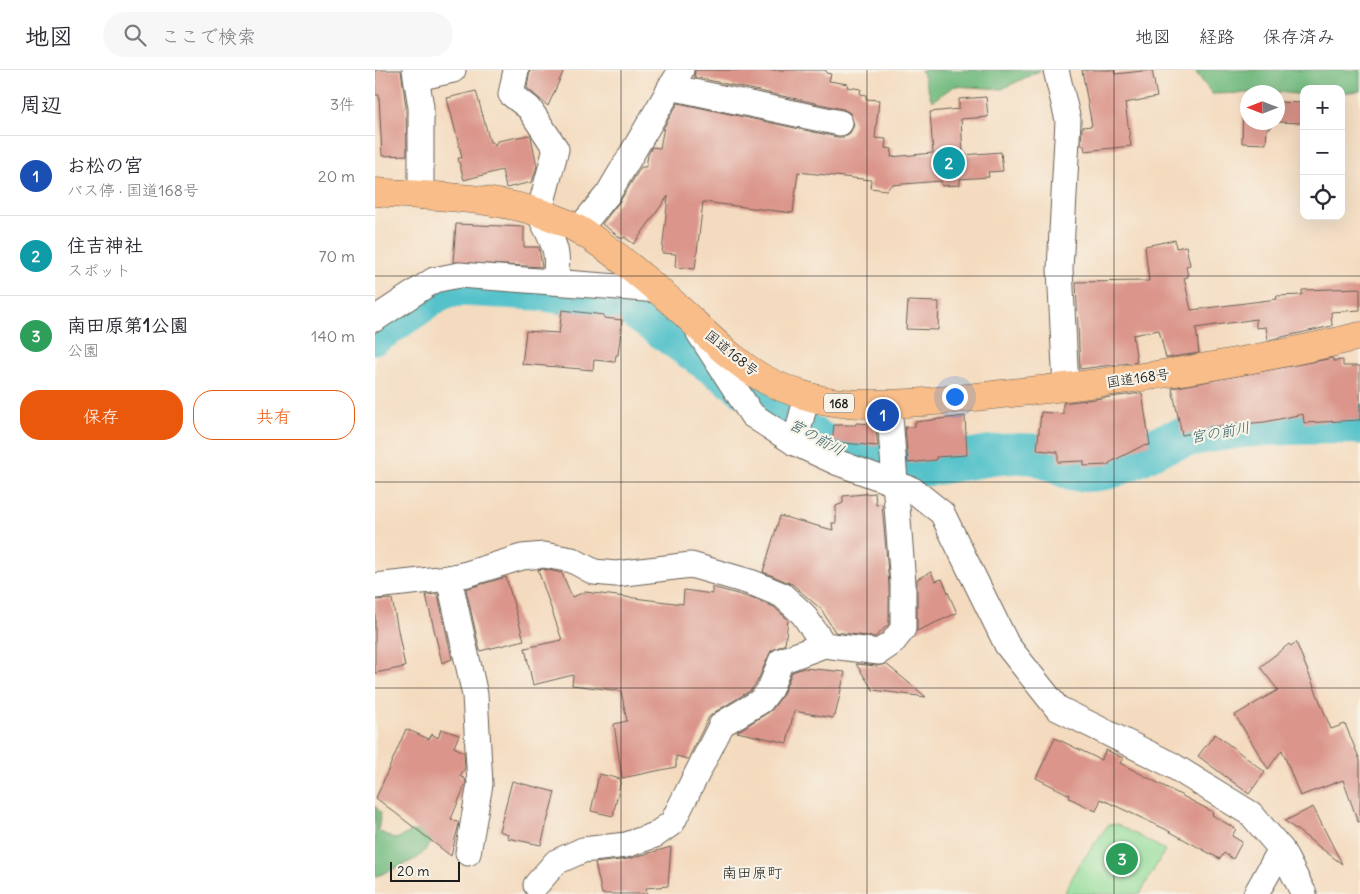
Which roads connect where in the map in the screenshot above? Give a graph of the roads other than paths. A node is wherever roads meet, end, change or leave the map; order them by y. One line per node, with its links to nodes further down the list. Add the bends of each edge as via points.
1 (453, 70): 4 (street)
2 (516, 70): 9 (street, via 511,94 529,108 556,149)
3 (1056, 70): 16 (street, via 1068,120 1060,269)
4 (416, 74): 8 (street, via 421,107)
5 (675, 79): 6 (street); 10 (street, via 608,194)
6 (840, 123)
7 (375, 192): 8 (highway, 国道168号 / 168)
8 (421, 196): 9 (highway, 国道168号 / 168, via 485,201)
9 (539, 213): 10 (highway, 国道168号 / 168); 11 (street, via 556,246)
10 (578, 230): 12 (highway, 国道168号 / 168)
11 (555, 282): 12 (street); 14 (street, via 459,275 433,280)
12 (658, 290): 13 (highway, 国道168号 / 168)
13 (689, 316): 17 (highway, 国道168号 / 168, via 742,364 767,380); 19 (street, via 752,414)
14 (375, 319)
15 (1360, 336): 16 (highway, 国道168号 / 168, via 1296,352)
16 (1067, 387): 18 (highway, 国道168号 / 168)
17 (807, 395): 18 (highway, 国道168号 / 168, via 839,403); 19 (street)
18 (889, 404): 20 (street)
19 (795, 443): 20 (street)
20 (894, 484): 23 (street, via 903,584 903,629 879,652); 24 (street, via 913,490 942,513 1007,645 1057,708 1171,764 1251,814)
21 (449, 578): 22 (street); 23 (street, via 522,557 544,555 571,560 594,572 616,574 691,564 782,595 803,614); 25 (street, via 475,695 479,784)
22 (375, 586)
23 (824, 645): 26 (street, via 781,661 770,689 761,700 722,724 672,822 655,835 627,846 583,850 556,862)
24 (1281, 849): 27 (street); 28 (street)
25 (468, 852)
26 (536, 885)
27 (1256, 894)
28 (1304, 894)

